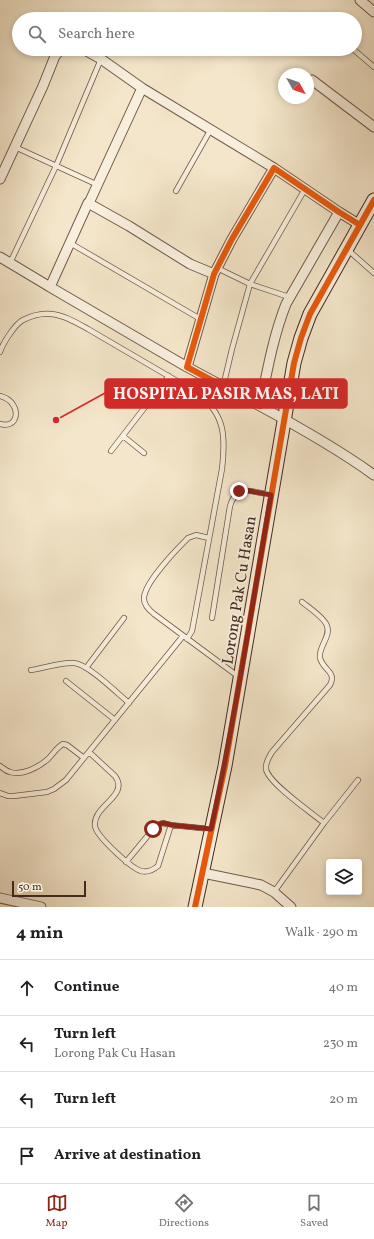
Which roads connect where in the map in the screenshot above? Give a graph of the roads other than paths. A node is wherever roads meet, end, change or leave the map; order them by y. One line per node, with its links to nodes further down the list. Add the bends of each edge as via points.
1 (360, 0): 2 (street)
2 (374, 12)
3 (55, 56): 12 (street, via 44,86)
4 (96, 56): 6 (street)
5 (362, 56): 7 (lane)
6 (101, 59): 9 (street); 13 (lane)
7 (374, 66)
8 (314, 82): 10 (street)
9 (142, 88): 11 (street); 16 (street)
10 (374, 127)
11 (211, 129): 14 (street); 18 (lane)
12 (15, 147): 13 (lane); 15 (street)
13 (56, 166): 16 (lane); 26 (lane)
14 (274, 168): 17 (street); 27 (street)
15 (0, 179)
16 (98, 185): 20 (street)
17 (305, 189): 21 (street); 29 (lane)
18 (176, 191)
19 (374, 200): 22 (street, Lorong Pak Cu Hasan)
20 (89, 203): 23 (street); 27 (street, via 190,264)
21 (339, 212): 22 (street); 31 (street)
22 (360, 225): 24 (street, Lorong Pak Cu Hasan)
23 (70, 243): 30 (street); 32 (lane)
24 (346, 249): 28 (lane); 39 (street, Lorong Pak Cu Hasan, via 310,314 301,338)
25 (0, 257): 26 (street)
26 (10, 263): 30 (street)
27 (216, 271): 29 (lane); 32 (street)
28 (374, 273)
29 (250, 284): 31 (lane); 36 (lane)
30 (50, 287): 34 (street)
31 (289, 297): 38 (street, via 279,322)
32 (202, 320): 34 (street)
33 (0, 352): 35 (lane, via 6,339 22,320 50,314 72,320)
34 (187, 367): 36 (street)
35 (169, 376): 41 (lane); 46 (lane, via 204,398 216,413 222,427 223,458)
36 (223, 387): 38 (street)
37 (0, 396): 40 (lane, via 11,402 16,415 10,424)
38 (260, 406): 39 (street)
39 (284, 419): 44 (street); 45 (street, Lorong Pak Cu Hasan)
40 (0, 424)
41 (123, 436): 42 (lane); 43 (lane)
42 (111, 450)
43 (144, 453)
44 (374, 475)
45 (271, 495): 49 (lane, via 242,490 233,498); 53 (street, Lorong Pak Cu Hasan)
46 (209, 538): 50 (lane, via 192,631); 50 (lane, via 196,535 188,538 150,582 144,594 148,609)
47 (302, 602): 62 (lane, via 327,626 327,636 320,651 320,658 332,680 272,752 266,769 271,779)
48 (124, 618): 51 (lane)
49 (212, 618)
50 (185, 638): 53 (lane); 55 (lane)
51 (86, 668): 52 (lane, via 73,663); 55 (lane)
52 (31, 670)
53 (241, 678): 64 (street, Lorong Pak Cu Hasan)
54 (66, 681): 56 (lane)
55 (129, 703): 56 (lane)
56 (115, 720): 57 (lane)
57 (89, 752): 58 (lane); 65 (lane, via 117,778 116,793 97,815 95,822 96,830 103,840)
58 (84, 758): 59 (lane, via 63,744 42,764 24,772 11,773); 61 (lane, via 66,780 47,792 14,796)
59 (0, 766)
60 (358, 780): 62 (lane)
61 (0, 793)
62 (324, 823): 67 (lane)
63 (171, 825): 64 (lane); 65 (lane, via 162,823 155,827); 65 (lane, via 158,866 154,870 140,871)
64 (211, 829): 66 (street, Lorong Pak Cu Hasan)
65 (126, 862)
66 (203, 873): 67 (street, via 261,885); 70 (street, Lorong Pak Cu Hasan)
67 (274, 892): 71 (street)
68 (0, 898): 69 (street)
69 (41, 907)
70 (195, 907)
71 (291, 907)

